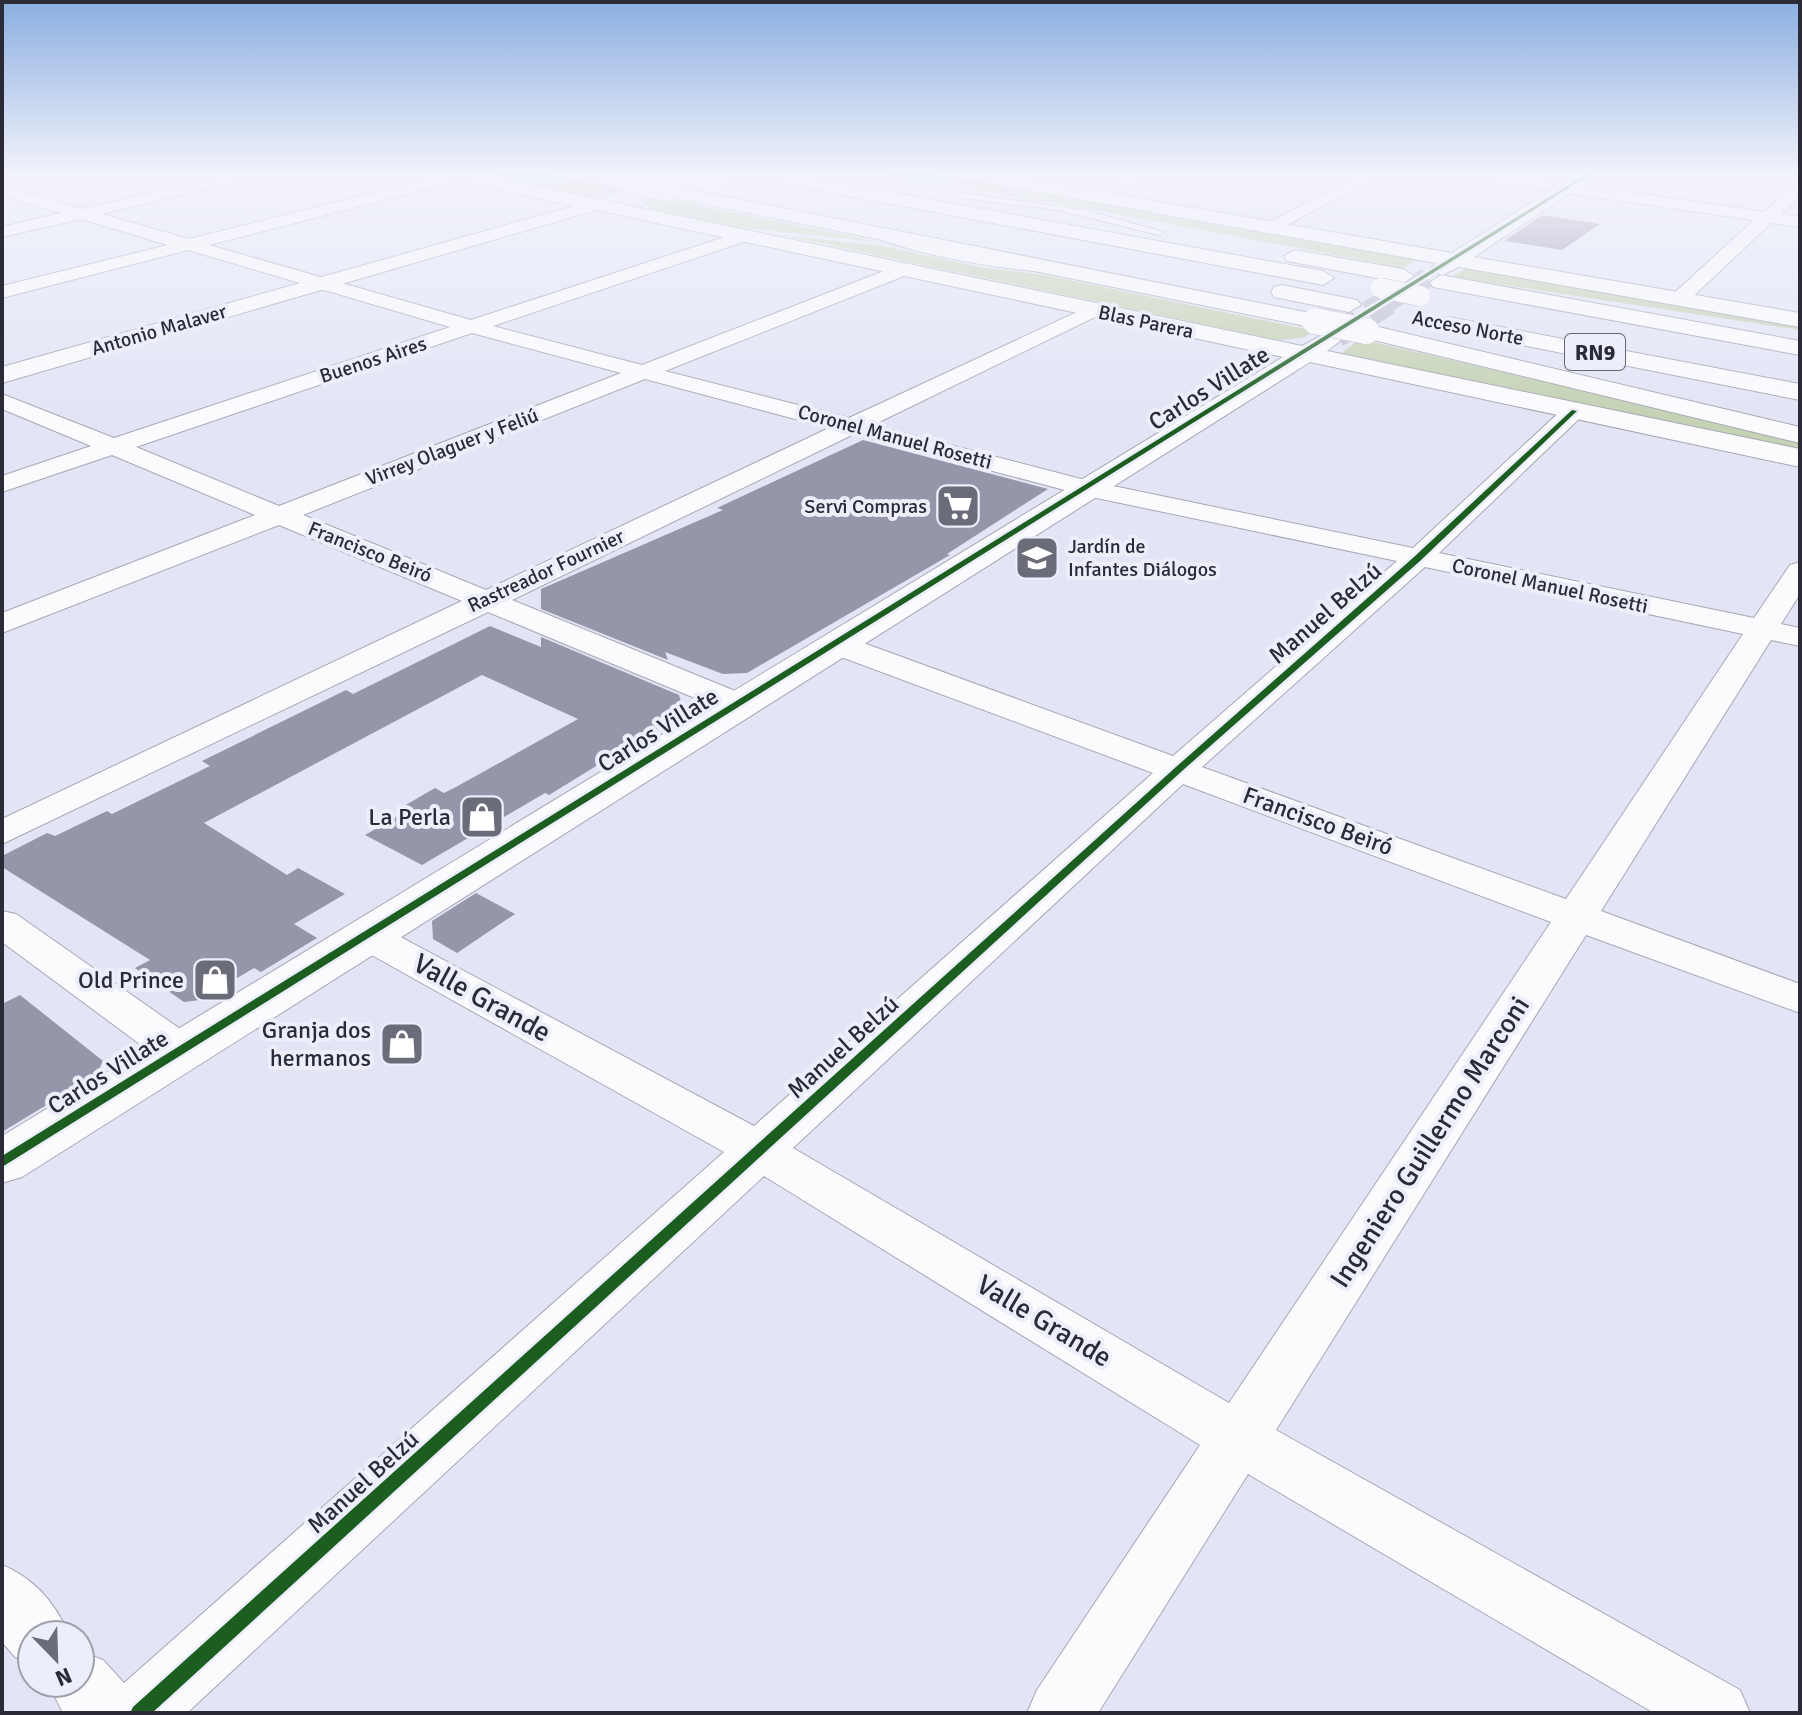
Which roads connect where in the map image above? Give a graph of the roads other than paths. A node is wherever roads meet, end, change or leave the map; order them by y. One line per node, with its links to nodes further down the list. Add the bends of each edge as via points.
1 (160, 253): 16 (street)
2 (220, 253): 15 (street, Coronel Manuel Rosetti)
3 (427, 253): 15 (main road, Antonio Malaver)
4 (692, 253): 20 (street, Buenos Aires)
5 (823, 253): 13 (main road, Blas Parera)
6 (980, 253): 24 (main road, via 1075,272)
7 (1079, 253): 29 (main road, Acceso Norte / RN9, bridge)
8 (1190, 253): 14 (main road, Acceso Norte / RN9, bridge, via 1381,288)
9 (1276, 253): 14 (main road)
10 (1351, 253): 14 (main road)
11 (1475, 253): 14 (main road)
12 (1727, 253): 17 (street)
13 (902, 270): 18 (main road, Blas Parera); 27 (street, Virrey Olaguer y Feliú)
14 (1438, 279): 17 (main road); 23 (main road); 25 (main road); 26 (main road, Acceso Norte / RN9)
15 (320, 283): 20 (street, Coronel Manuel Rosetti); 28 (main road, Antonio Malaver)
16 (2, 292)
17 (1678, 300): 19 (main road)
18 (1092, 311): 24 (main road, Blas Parera); 33 (street, Rastreador Fournier)
19 (1800, 320)
20 (472, 327): 27 (street, Coronel Manuel Rosetti); 35 (street, Buenos Aires)
21 (1366, 331): 24 (main road, bridge); 32 (main road); 34 (main road)
22 (1336, 335): 24 (main road, Carlos Villate)
23 (1800, 335)
24 (1308, 338): 31 (main road, Blas Parera); 38 (main road, Carlos Villate)
25 (1800, 348)
26 (1800, 367)
27 (649, 372): 33 (street, Coronel Manuel Rosetti); 39 (street, Virrey Olaguer y Feliú)
28 (2, 375)
29 (1800, 392)
30 (2, 401): 35 (street, Francisco Beiró)
31 (1574, 411): 36 (main road, Blas Parera); 40 (street, Manuel Belzú)
32 (1800, 417)
33 (852, 426): 38 (street, Coronel Manuel Rosetti); 42 (street, Rastreador Fournier)
34 (1800, 435)
35 (112, 447): 37 (street, Buenos Aires); 39 (street, Francisco Beiró)
36 (1800, 458)
37 (2, 484)
38 (1087, 488): 40 (street, Coronel Manuel Rosetti); 45 (main road, Carlos Villate)
39 (276, 514): 42 (street, Francisco Beiró); 43 (street, Virrey Olaguer y Feliú)
40 (1417, 559): 44 (street, Coronel Manuel Rosetti); 47 (street, Manuel Belzú)
41 (1800, 571): 44 (street, Ingeniero Guillermo Marconi)
42 (487, 599): 46 (street, Francisco Beiró); 48 (street, Rastreador Fournier)
43 (2, 624)
44 (1781, 634): 49 (street, Ingeniero Guillermo Marconi)
45 (836, 644): 46 (main road, Carlos Villate); 47 (street, Francisco Beiró)
46 (738, 704): 51 (main road, Carlos Villate)
47 (1179, 769): 49 (street, Francisco Beiró); 54 (street, Manuel Belzú)
48 (2, 833)
49 (1576, 916): 52 (street, Francisco Beiró); 56 (street, Ingeniero Guillermo Marconi)
50 (2, 923): 53 (street)
51 (366, 935): 53 (main road, Carlos Villate); 54 (street, Valle Grande)
52 (1800, 999)
53 (180, 1051): 55 (main road, Carlos Villate)
54 (759, 1150): 56 (street, Valle Grande); 59 (street, Manuel Belzú)
55 (2, 1162)
56 (1238, 1438): 60 (street, Ingeniero Guillermo Marconi); 61 (street, Valle Grande)
57 (2, 1595): 58 (street)
58 (23, 1619)
59 (139, 1713)
60 (1060, 1713)
61 (1717, 1713)

